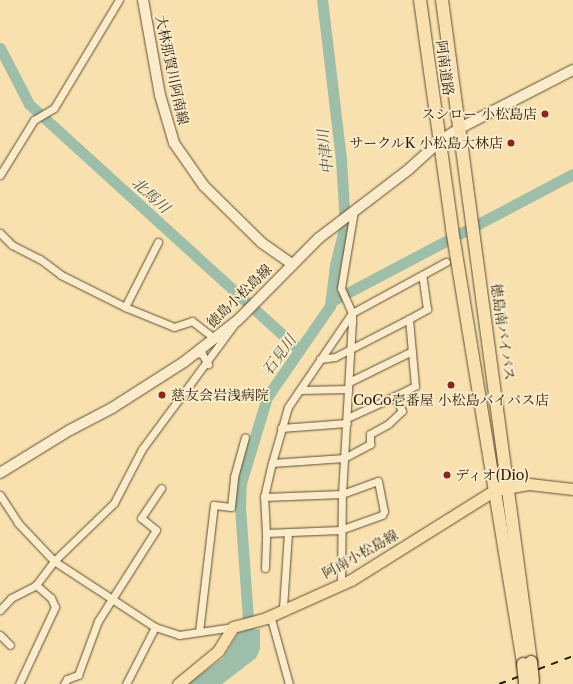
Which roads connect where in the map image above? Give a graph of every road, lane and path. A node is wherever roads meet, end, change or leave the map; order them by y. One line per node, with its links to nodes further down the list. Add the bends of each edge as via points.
1 (118, 0): 8 (street, via 54,108 41,114)
2 (144, 0): 13 (main road, 大林那賀川阿南線, via 160,95 174,143 204,186 262,243)
3 (420, 0): 7 (highway, 阿南道路)
4 (442, 0): 6 (highway, 阿南道路)
5 (573, 70): 6 (main road, 徳島小松島線)
6 (460, 128): 7 (main road, 徳島小松島線); 34 (highway, 徳島南バイパス)
7 (440, 141): 9 (main road, 徳島小松島線, via 408,170); 37 (highway, 徳島南バイパス)
8 (0, 175)
9 (351, 212): 13 (main road, 徳島小松島線); 16 (street, via 341,292)
10 (0, 233): 15 (street, via 12,245 40,259 61,275)
11 (158, 242): 15 (street)
12 (446, 262): 14 (street)
13 (292, 264): 18 (main road, 徳島小松島線)
14 (422, 275): 16 (street); 17 (street, via 427,309)
15 (126, 307): 19 (street, via 174,327 179,327 188,320 192,321)
16 (352, 313): 20 (street); 23 (street)
17 (409, 319): 20 (street); 21 (street)
18 (238, 320): 19 (main road, 徳島小松島線); 24 (street)
19 (215, 339): 22 (main road, 徳島小松島線)
20 (351, 349): 23 (street, via 335,357); 25 (street)
21 (412, 351): 25 (street); 27 (street, via 415,386)
22 (197, 353): 24 (street, via 202,354); 33 (main road, 徳島小松島線, via 153,383)
23 (320, 359): 26 (street)
24 (208, 364): 44 (street, via 142,449 114,503)
25 (349, 385): 26 (street); 28 (street)
26 (300, 390): 29 (street, via 288,407)
27 (395, 396): 28 (street); 31 (street, via 402,411 388,424 370,434 370,444)
28 (347, 420): 29 (street); 31 (street)
29 (282, 428): 32 (street)
30 (245, 437): 54 (street, via 234,477 231,507 214,505)
31 (344, 458): 32 (street); 38 (street)
32 (272, 463): 40 (street)
33 (0, 473)
34 (509, 485): 36 (main road, 阿南小松島線, via 529,484); 37 (main road, 阿南小松島線); 57 (highway, 徳島南バイパス)
35 (161, 488): 48 (street, via 141,518 156,530)
36 (573, 489)
37 (495, 490): 46 (main road, 阿南小松島線); 57 (highway, 徳島南バイパス)
38 (342, 494): 40 (street); 41 (street); 41 (street, via 378,481 384,511 382,515)
39 (0, 495): 44 (street, via 18,523)
40 (264, 497): 43 (street)
41 (340, 530): 42 (street); 46 (street)
42 (288, 532): 43 (street); 49 (street)
43 (266, 533): 45 (street)
44 (54, 561): 47 (street); 48 (street)
45 (265, 568)
46 (341, 584): 49 (main road, 阿南小松島線)
47 (36, 585): 50 (street, via 11,598); 59 (street, via 50,598 55,607)
48 (112, 598): 53 (street); 60 (street, via 89,640 89,647 78,674 67,679)
49 (283, 608): 51 (main road, 阿南小松島線)
50 (0, 610)
51 (270, 615): 52 (main road, 阿南小松島線); 63 (street)
52 (235, 626): 54 (street); 62 (main road, via 218,651)
53 (155, 627): 54 (street, via 179,635); 61 (street)
54 (199, 632)
55 (0, 635): 56 (street)
56 (10, 644)
57 (527, 663): 58 (highway, 徳島南バイパス, bridge)
58 (529, 683)
59 (19, 684)
60 (64, 684)
61 (126, 684)
62 (178, 684)
63 (289, 684)

